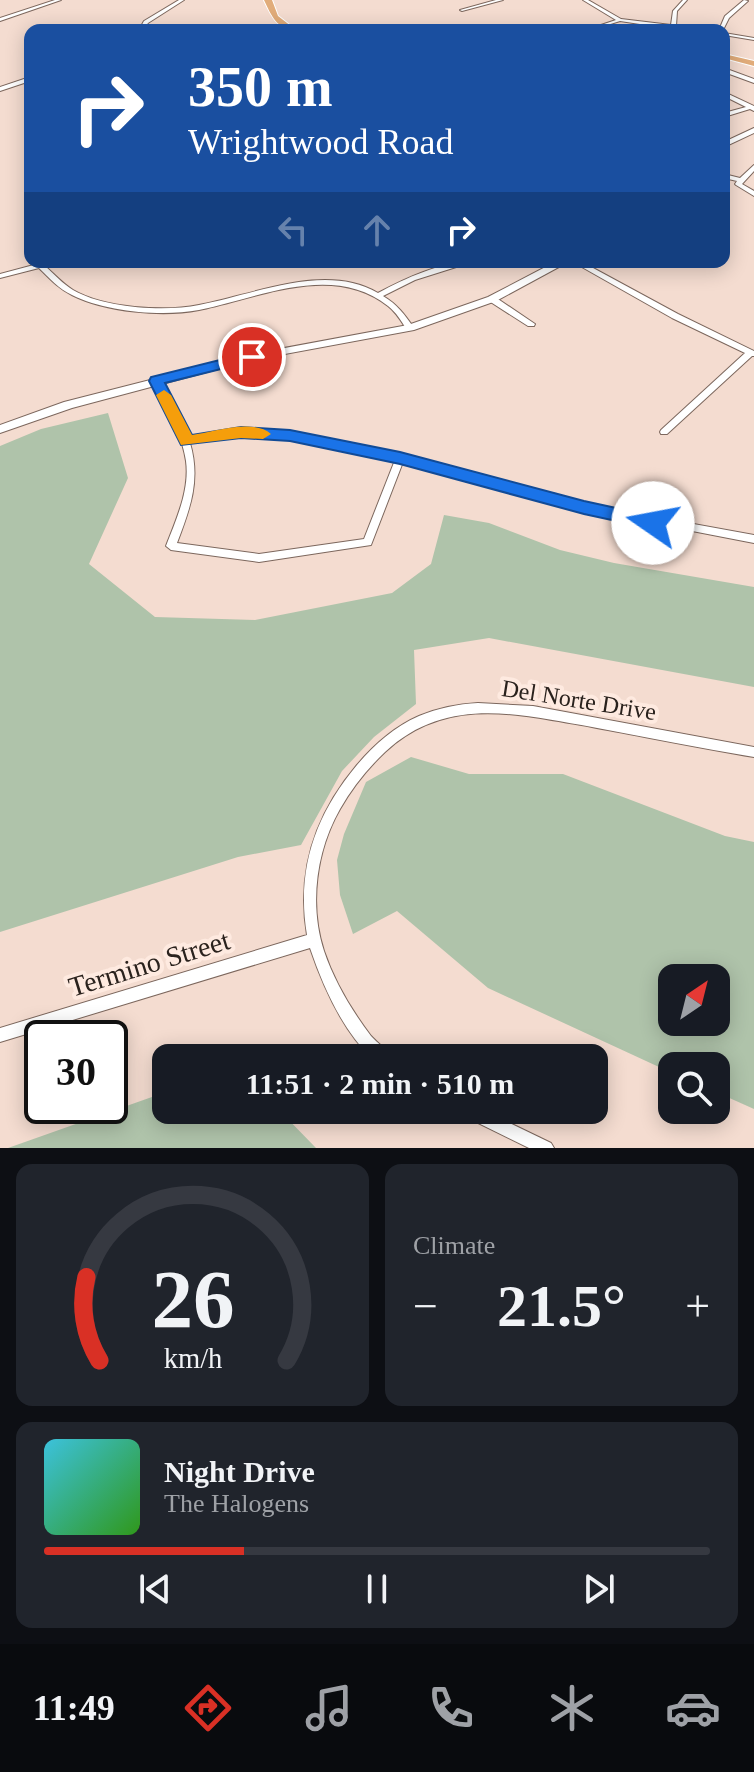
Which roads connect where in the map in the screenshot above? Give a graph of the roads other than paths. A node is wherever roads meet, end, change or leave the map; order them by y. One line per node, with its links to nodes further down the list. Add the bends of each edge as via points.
1 (59, 0): 9 (street)
2 (182, 0): 11 (street)
3 (268, 0): 12 (main road)
4 (501, 0): 8 (street)
5 (585, 0): 10 (street)
6 (685, 0): 15 (street, via 675,11)
7 (746, 1): 16 (street)
8 (462, 10)
9 (0, 20)
10 (620, 20): 13 (street); 14 (street)
11 (145, 24)
12 (284, 24)
13 (607, 24)
14 (646, 24)
15 (673, 24)
16 (725, 24)
17 (730, 34): 18 (street)
18 (754, 39)
19 (730, 56): 20 (main road)
20 (754, 62)
21 (730, 72): 23 (street)
22 (24, 81): 24 (street)
23 (754, 81)
24 (0, 89)
25 (730, 97): 26 (street)
26 (753, 108): 27 (street)
27 (730, 114)
28 (754, 130): 29 (main road)
29 (730, 142)
30 (754, 167): 32 (street)
31 (730, 179): 32 (street)
32 (740, 184): 33 (street)
33 (754, 194)
34 (37, 268): 39 (street)
35 (43, 268): 40 (street, via 77,295 165,311 317,281 359,287)
36 (447, 268): 40 (street)
37 (551, 268): 41 (main road)
38 (588, 268): 44 (street)
39 (0, 276)
40 (378, 296): 43 (street, via 393,305)
41 (492, 299): 42 (street); 43 (main road)
42 (531, 324)
43 (410, 328): 45 (main road, via 277,351)
44 (752, 354): 47 (street)
45 (156, 381): 46 (main road); 48 (street)
46 (0, 429)
47 (664, 432)
48 (187, 441): 49 (street, via 241,432 290,435); 49 (street, via 193,485 171,546 259,558 368,542)
49 (400, 458): 50 (street, via 584,507)
50 (754, 539)
51 (754, 752): 52 (street, Del Norte Drive, via 501,707 443,713 407,727 346,783 318,836 310,870)
52 (313, 940): 53 (street, Termino Street); 54 (street, via 338,999)
53 (0, 1035)
54 (368, 1044)
55 (496, 1124): 56 (street)
56 (546, 1148)

